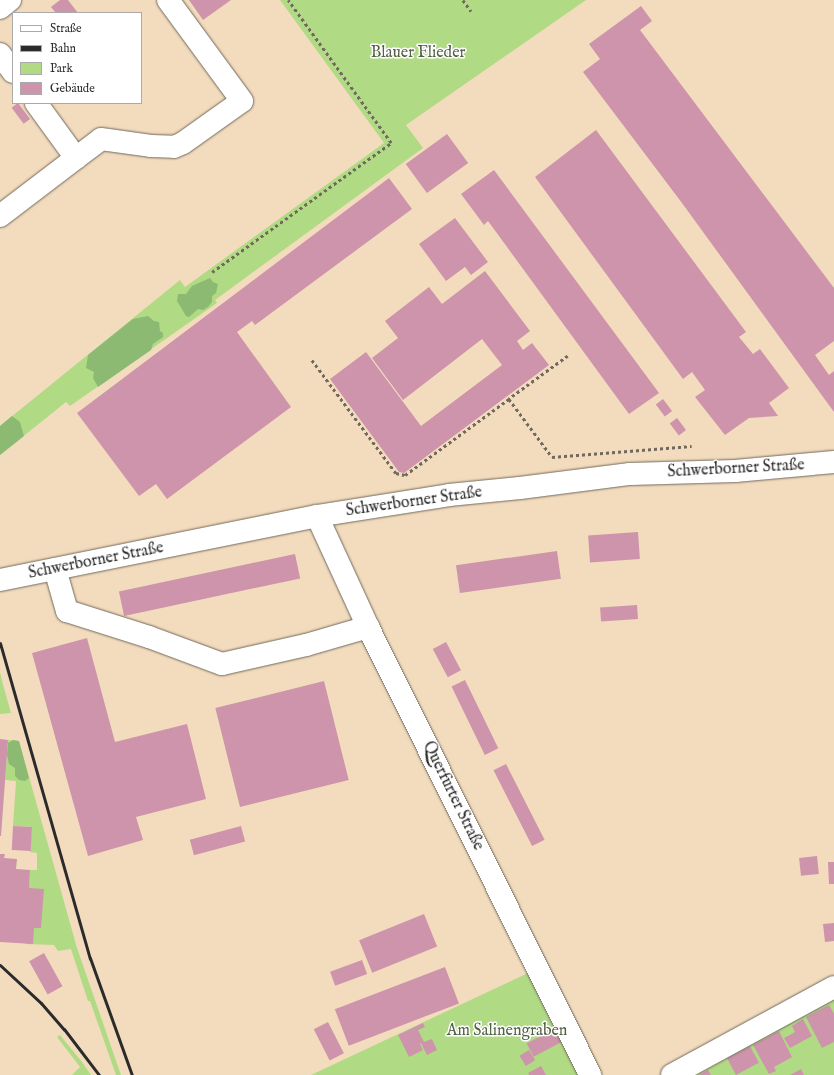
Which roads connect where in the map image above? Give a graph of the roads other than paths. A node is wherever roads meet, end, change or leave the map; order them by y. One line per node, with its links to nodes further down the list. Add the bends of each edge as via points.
1 (10, 0): 3 (street)
2 (168, 0): 7 (street, via 242,101 183,143 174,146 151,146 101,139)
3 (0, 8)
4 (0, 54): 5 (street)
5 (12, 71)
6 (37, 104): 7 (street)
7 (76, 158): 8 (street)
8 (0, 216)
9 (834, 462): 10 (street, Schwerborner Straße, via 735,471 630,474 449,495)
10 (317, 516): 11 (street, Schwerborner Straße); 13 (street, Querfurter Straße)
11 (55, 569): 12 (street, Schwerborner Straße); 13 (street, via 67,611 222,664 306,645)
12 (0, 580)
13 (368, 627): 15 (street, Querfurter Straße)
14 (834, 987): 16 (street)
15 (590, 1075)
16 (672, 1075)

